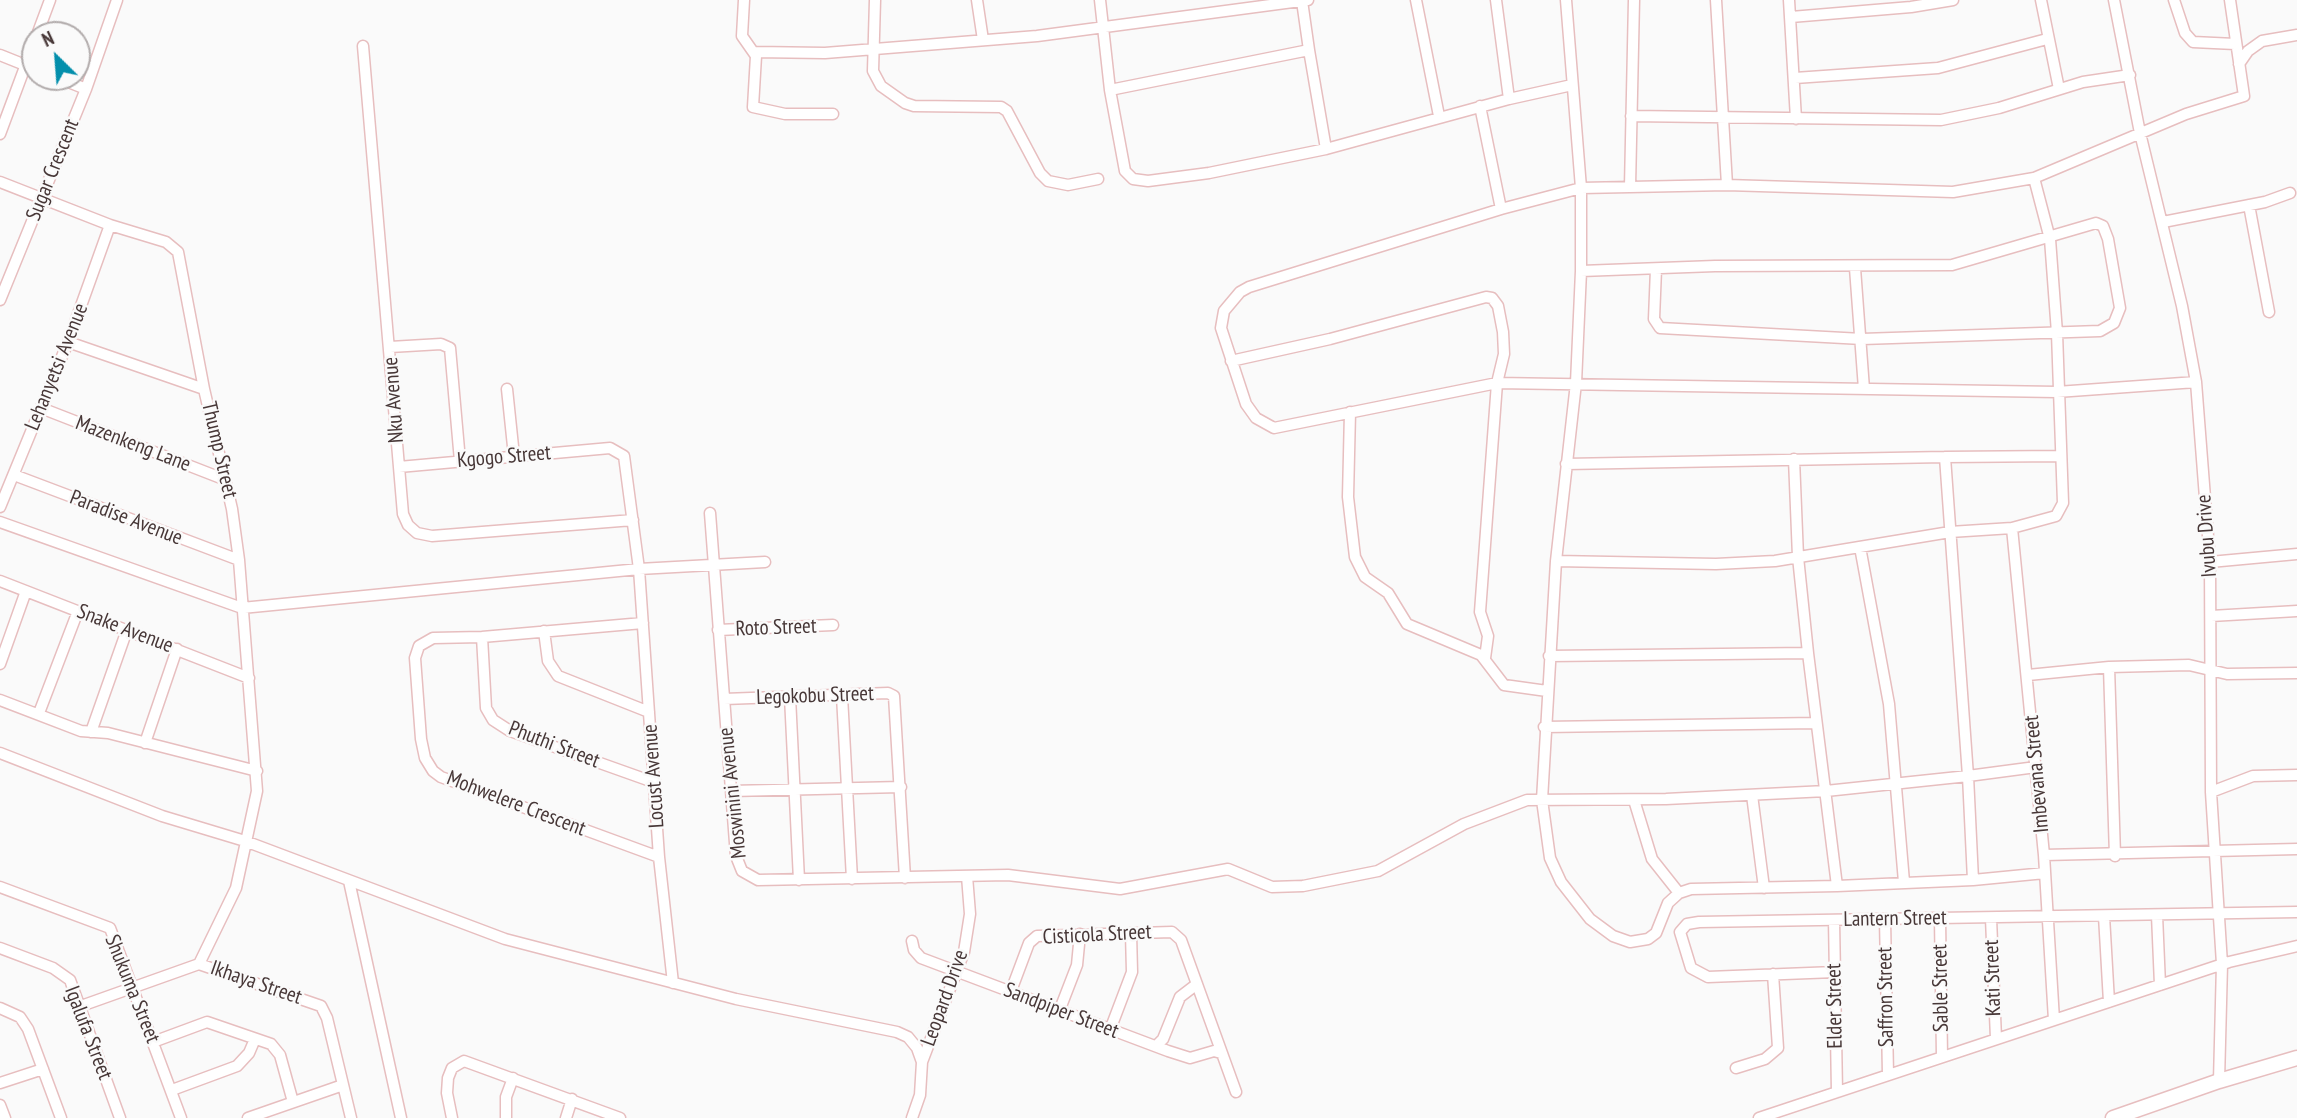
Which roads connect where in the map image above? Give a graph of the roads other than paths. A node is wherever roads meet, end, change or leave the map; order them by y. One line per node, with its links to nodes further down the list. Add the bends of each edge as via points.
1 (50, 0): 21 (street)
2 (117, 0): 34 (street, Sugar Crescent)
3 (744, 0): 30 (street, via 742,36)
4 (875, 0): 28 (street)
5 (977, 0): 25 (street)
6 (1100, 0): 22 (street)
7 (1308, 0): 19 (street)
8 (1416, 0): 45 (street)
9 (1496, 0): 42 (street)
10 (1566, 0): 37 (street)
11 (1634, 0): 46 (street)
12 (1716, 0): 47 (street)
13 (1789, 0): 20 (street)
14 (1953, 0): 20 (street)
15 (2041, 0): 24 (street)
16 (2114, 0): 35 (street, Ivubu Drive)
17 (2174, 0): 26 (street, via 2185,33 2193,42)
18 (2230, 0): 26 (street)
19 (1302, 1): 22 (street); 29 (street)
20 (1791, 17): 36 (street)
21 (42, 21)
22 (1103, 28): 25 (street); 40 (street)
23 (2297, 35): 33 (street, via 2262,41)
24 (2047, 39): 36 (street, via 1938,68); 39 (street)
25 (983, 40): 28 (street)
26 (2235, 44): 33 (street)
27 (363, 46): 73 (street, Nku Avenue)
28 (872, 49): 30 (street); 53 (street, via 876,79 905,103 1002,107 1048,181 1068,186)
29 (1309, 50): 40 (street); 51 (street)
30 (755, 52): 44 (street, via 753,107 785,114)
31 (0, 55): 32 (street)
32 (21, 63)
33 (2239, 64): 49 (street, via 2244,96)
34 (91, 75)
35 (2130, 75): 39 (street); 49 (street, Ivubu Drive)
36 (1795, 78): 48 (street)
37 (1572, 86): 42 (street); 57 (street)
38 (21, 87): 50 (street)
39 (2059, 89): 48 (street, via 1941,120)
40 (1111, 90): 51 (street, via 1125,171 1139,181 1209,173)
41 (85, 91): 59 (street, Sugar Crescent)
42 (1509, 99): 43 (street)
43 (1480, 106): 45 (street); 61 (street)
44 (833, 114)
45 (1439, 116): 51 (street)
46 (1631, 116): 47 (street); 56 (street)
47 (1723, 117): 48 (street); 55 (street)
48 (1796, 119)
49 (2140, 133): 52 (street); 62 (street, Ivubu Drive)
50 (0, 134)
51 (1326, 149)
52 (2034, 178): 55 (street, via 1952,192); 64 (street)
53 (1098, 179)
54 (0, 181): 59 (street, Thump Street)
55 (1727, 184): 56 (street)
56 (1630, 187): 57 (street)
57 (1581, 188): 61 (street); 67 (street)
58 (2290, 193): 60 (street)
59 (41, 197): 63 (street, Thump Street); 68 (street, Sugar Crescent)
60 (2249, 205): 62 (street); 69 (street)
61 (1500, 209): 74 (street, via 1243,290 1222,316)
62 (2163, 222): 75 (street, Ivubu Drive)
63 (110, 225): 72 (street, Lehanyetsi Avenue); 78 (street, Thump Street, via 166,242 178,252)
64 (2050, 239): 65 (street, via 1952,265); 70 (street); 70 (street, via 2096,223 2103,226 2120,308 2114,323 2100,331)
65 (1855, 268): 66 (street); 71 (street)
66 (1656, 269): 67 (street); 71 (street, via 1654,319 1660,328)
67 (1581, 271): 77 (street)
68 (0, 300)
69 (2269, 312)
70 (2057, 332): 71 (street); 81 (street)
71 (1862, 339): 80 (street)
72 (68, 342): 78 (street); 82 (street, Lehanyetsi Avenue)
73 (390, 347): 89 (street, via 441,344 450,348); 91 (street, Nku Avenue)
74 (1231, 361): 76 (street, via 1486,297 1496,302 1503,331 1504,354); 83 (street, via 1246,404 1263,424 1280,428)
75 (2196, 382): 81 (street); 106 (street, Ivubu Drive)
76 (1497, 383): 77 (street); 83 (street); 124 (street, via 1480,612 1488,636)
77 (1576, 383): 80 (street); 90 (street)
78 (204, 389): 93 (street, Thump Street)
79 (507, 389): 85 (street)
80 (1864, 389): 81 (street)
81 (2057, 392): 86 (street)
82 (41, 408): 92 (street, Lehanyetsi Avenue); 93 (street, Mazenkeng Lane)
83 (1350, 412): 124 (street, via 1348,497 1359,568 1364,577 1388,593 1407,624)
84 (610, 448): 85 (street, Kgogo Street); 96 (street, Locust Avenue, via 621,452 626,462)
85 (514, 456): 89 (street, Kgogo Street)
86 (2060, 456): 87 (street); 98 (street, via 2061,510 2048,521)
87 (1945, 457): 88 (street); 99 (street)
88 (1794, 459): 90 (street); 102 (street)
89 (460, 461): 91 (street, Kgogo Street)
90 (1566, 464): 104 (street)
91 (399, 467): 96 (street, Nku Avenue, via 405,520 425,536)
92 (14, 475): 94 (street, Lehanyetsi Avenue); 103 (street, Paradise Avenue)
93 (226, 480): 103 (street, Thump Street)
94 (0, 507)
95 (710, 513): 107 (street, Moswinini Avenue)
96 (634, 520): 108 (street, Locust Avenue)
97 (0, 522): 111 (street)
98 (2012, 528): 99 (street); 129 (street, Imbevana Street)
99 (1950, 532): 100 (street); 146 (street)
100 (1860, 547): 102 (street); 148 (street, via 1887,692)
101 (2297, 554): 106 (street)
102 (1798, 557): 104 (street, via 1716,564); 122 (street)
103 (239, 560): 111 (street, Thump Street)
104 (1556, 561): 123 (street)
105 (765, 562): 107 (street)
106 (2210, 562): 114 (street, Ivubu Drive)
107 (712, 567): 108 (street); 118 (street, Moswinini Avenue)
108 (639, 569): 111 (street); 115 (street, Locust Avenue)
109 (0, 581): 110 (street, Snake Avenue)
110 (26, 591): 112 (street, Snake Avenue); 125 (street)
111 (242, 608): 130 (street, Thump Street)
112 (78, 611): 117 (street, Snake Avenue); 137 (street)
113 (2297, 611): 114 (street)
114 (2211, 616): 127 (street, Ivubu Drive)
115 (643, 623): 119 (street, Mohwelere Crescent); 136 (street, Locust Avenue)
116 (833, 625): 118 (street, Roto Street)
117 (127, 630): 121 (street, Snake Avenue); 140 (street)
118 (718, 630): 134 (street, Moswinini Avenue)
119 (544, 631): 120 (street, Mohwelere Crescent); 136 (street, via 548,661 558,676)
120 (481, 637): 147 (street, Phuthi Street, via 486,708 493,720 510,731); 163 (street, Mohwelere Crescent, via 433,638 416,651 421,739 433,771)
121 (177, 649): 130 (street, Snake Avenue); 141 (street)
122 (1808, 653): 123 (street); 138 (street)
123 (1549, 656): 131 (street)
124 (1485, 658): 131 (street, via 1504,685)
125 (0, 664)
126 (2109, 667): 127 (street, via 2189,665); 129 (street); 162 (street)
127 (2212, 671): 128 (street); 154 (street, Ivubu Drive)
128 (2297, 673)
129 (2028, 675): 143 (street, Imbevana Street)
130 (249, 678): 144 (street, Thump Street)
131 (1547, 691): 139 (street)
132 (842, 696): 133 (street, Legokobu Street); 149 (street, Legokobu Street, via 894,696); 151 (street)
133 (790, 697): 134 (street, Legokobu Street); 150 (street)
134 (724, 699): 152 (street, Moswinini Avenue)
135 (0, 700): 137 (street)
136 (649, 712): 147 (street, Locust Avenue)
137 (39, 713): 140 (street)
138 (1816, 723): 139 (street); 153 (street)
139 (1544, 727): 156 (street)
140 (91, 732): 141 (street)
141 (145, 743): 144 (street)
142 (0, 753): 158 (street, via 162,816)
143 (2036, 767): 146 (street, Moswinini Avenue); 161 (street, Imbevana Street)
144 (257, 771): 158 (street, Thump Street, via 255,806)
145 (2297, 775): 154 (street, via 2253,776)
146 (1968, 776): 148 (street, Moswinini Avenue); 169 (street)
147 (656, 783): 163 (street, Locust Avenue)
148 (1897, 785): 153 (street, Moswinini Avenue); 171 (street)
149 (901, 787): 151 (street); 166 (street)
150 (794, 788): 151 (street); 152 (street); 168 (street)
151 (848, 788): 167 (street)
152 (731, 791): 168 (street, Moswinini Avenue, via 741,871 758,880)
153 (1826, 791): 155 (street, Moswinini Avenue); 172 (street)
154 (2211, 792): 160 (street, Ivubu Drive)
155 (1752, 795): 157 (street, Moswinini Avenue); 174 (street)
156 (1542, 800): 157 (street, Moswinini Avenue); 165 (street, Moswinini Avenue, via 1517,802 1464,824 1378,871 1303,886 1272,887 1228,869 1120,889 1025,876); 175 (street, via 1550,858 1561,882 1590,919 1613,936 1630,943 1648,939)
157 (1634, 800): 175 (street, via 1652,859)
158 (245, 841): 170 (street); 190 (street, Thump Street, via 236,888)
159 (2297, 849): 160 (street)
160 (2217, 851): 162 (street); 177 (street, Ivubu Drive)
161 (2044, 855): 162 (street); 164 (street, Imbevana Street)
162 (2115, 856)
163 (659, 857): 195 (street, Locust Avenue)
164 (2045, 873): 169 (street); 180 (street, Imbevana Street)
165 (967, 876): 166 (street, Moswinini Avenue); 192 (street, Leopard Drive, via 968,931)
166 (905, 878): 167 (street, Moswinini Avenue)
167 (852, 879): 168 (street, Moswinini Avenue)
168 (799, 880)
169 (1973, 880): 171 (street)
170 (349, 881): 195 (street, via 505,939); 233 (street)
171 (1904, 882): 172 (street)
172 (1837, 886): 174 (street)
173 (0, 887): 198 (street, Shukuma Street, via 110,929)
174 (1764, 888): 175 (street)
175 (1679, 893)
176 (2297, 912): 177 (street, Lantern Street)
177 (2220, 914): 179 (street, Lantern Street); 191 (street, Ivubu Drive)
178 (2104, 915): 179 (street, Lantern Street); 180 (street, Lantern Street); 200 (street)
179 (2157, 915): 197 (street)
180 (2049, 916): 182 (street, Lantern Street); 204 (street, Imbevana Street)
181 (1940, 918): 182 (street, Lantern Street); 183 (street, Lantern Street); 211 (street, Sable Street)
182 (1992, 918): 207 (street, Kati Street)
183 (1885, 919): 184 (street, Lantern Street); 216 (street, Saffron Street)
184 (1834, 920): 193 (street, Elder Street); 194 (street, Lantern Street, via 1699,922 1687,924 1680,932 1691,968 1708,977)
185 (1131, 933): 186 (street, Cisticola Street); 196 (street, Cisticola Street, via 1167,931 1177,935); 205 (street, via 1132,972)
186 (1080, 934): 199 (street, Cisticola Street, via 1043,934 1032,939); 203 (street, via 1077,965)
187 (912, 941): 192 (street, Sandpiper Street, via 921,958)
188 (2297, 946): 191 (street)
189 (0, 948): 201 (street, Igalufa Street, via 60,970 70,980)
190 (199, 964): 198 (street); 220 (street, Ikhaya Street, via 321,1006)
191 (2222, 964): 197 (street); 218 (street, Ivubu Drive)
192 (957, 970): 199 (street, Sandpiper Street); 213 (street, Leopard Drive)
193 (1835, 972): 194 (street, Lantern Street); 223 (street, Elder Street)
194 (1773, 974): 214 (street, via 1778,1048 1765,1059)
195 (673, 983): 213 (street, via 897,1032 908,1037)
196 (1197, 984): 209 (street, via 1180,997); 210 (street, Cisticola Street)
197 (2160, 985): 200 (street)
198 (133, 989): 201 (street); 208 (street, Shukuma Street)
199 (1010, 991): 203 (street, Sandpiper Street)
200 (2109, 1002): 204 (street)
201 (81, 1006): 229 (street, Igalufa Street)
202 (0, 1008): 215 (street, via 24,1021)
203 (1060, 1009): 205 (street, Sandpiper Street)
204 (2054, 1020): 207 (street)
205 (1110, 1030): 209 (street, Sandpiper Street)
206 (255, 1039): 208 (street, via 208,1022); 221 (street, via 250,1054 237,1066); 225 (street, via 277,1049)
207 (1996, 1040): 211 (street)
208 (153, 1042): 221 (street, Shukuma Street)
209 (1156, 1046): 210 (street, Sandpiper Street, via 1190,1058)
210 (1221, 1053): 222 (street, Cisticola Street)
211 (1942, 1057): 216 (street)
212 (2297, 1058): 218 (main road)
213 (922, 1062): 238 (street, Leopard Drive, via 920,1096)
214 (1736, 1068)
215 (43, 1069): 219 (street); 228 (street)
216 (1888, 1075): 223 (street)
217 (513, 1078): 224 (street); 234 (street, via 460,1062 448,1078); 235 (street, via 506,1097)
218 (2219, 1081): 240 (main road)
219 (0, 1083)
220 (343, 1085): 225 (street); 232 (street, Ikhaya Street)
221 (172, 1090): 230 (street, Shukuma Street)
222 (1236, 1091)
223 (1837, 1092): 239 (street)
224 (572, 1099): 236 (street); 237 (street)
225 (293, 1102): 231 (street)
226 (0, 1105): 227 (street)
227 (5, 1118)
228 (61, 1118)
229 (120, 1118)
230 (181, 1118)
231 (248, 1118)
232 (351, 1118)
233 (401, 1118)
234 (452, 1118)
235 (506, 1118)
236 (566, 1118)
237 (620, 1118)
238 (912, 1118)
239 (1759, 1118)
240 (2113, 1118)

